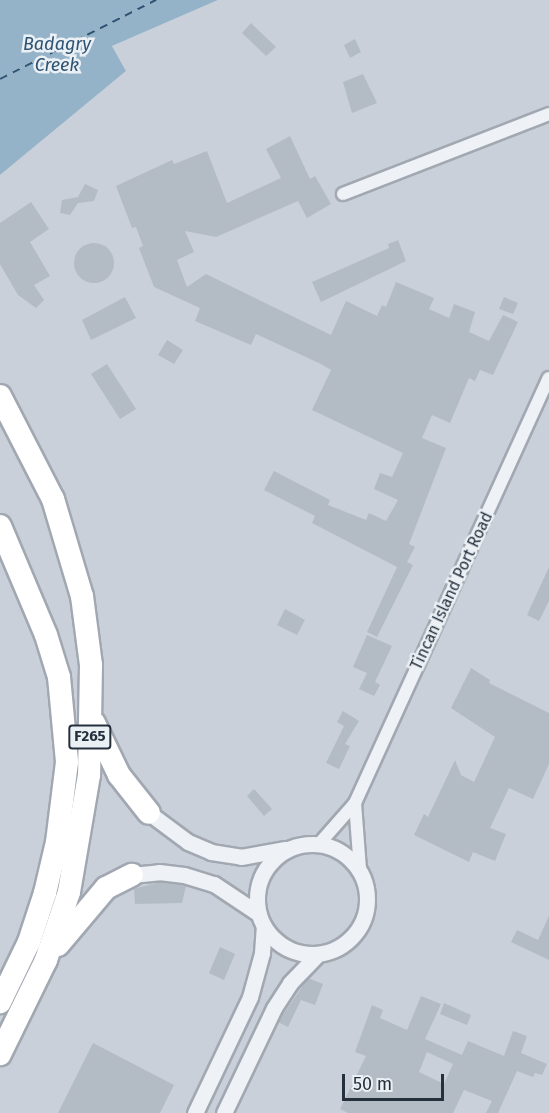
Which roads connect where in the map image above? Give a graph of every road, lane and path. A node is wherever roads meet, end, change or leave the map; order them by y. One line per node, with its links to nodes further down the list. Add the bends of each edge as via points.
1 (549, 114): 2 (street)
2 (343, 195)
3 (549, 378): 7 (street, Tincan Island Port Road)
4 (0, 396): 6 (highway, F265, via 53,499 82,596 91,665)
5 (0, 526): 16 (highway, F265, via 46,635 58,677 67,762 63,810 45,893 29,942)
6 (91, 715): 8 (highway, via 119,775); 15 (highway, F265, via 81,832 69,892)
7 (355, 803): 9 (street, Tincan Island Port Road); 11 (street, Tincan Island Port Road)
8 (149, 813): 10 (street, via 188,842 211,852 241,857)
9 (319, 844): 10 (street); 11 (street, via 338,850)
10 (288, 849): 13 (street, via 264,871 257,892)
11 (360, 870): 14 (street, via 368,898 361,925 343,945)
12 (132, 875): 13 (street, via 159,872 214,884); 15 (highway, via 99,894)
13 (261, 920): 14 (street, via 286,948); 18 (street, via 262,953 250,997)
14 (317, 955): 19 (street, via 290,983 274,1008)
15 (46, 960): 17 (highway, F265)
16 (0, 1002)
17 (0, 1054)
18 (195, 1113)
19 (224, 1113)

